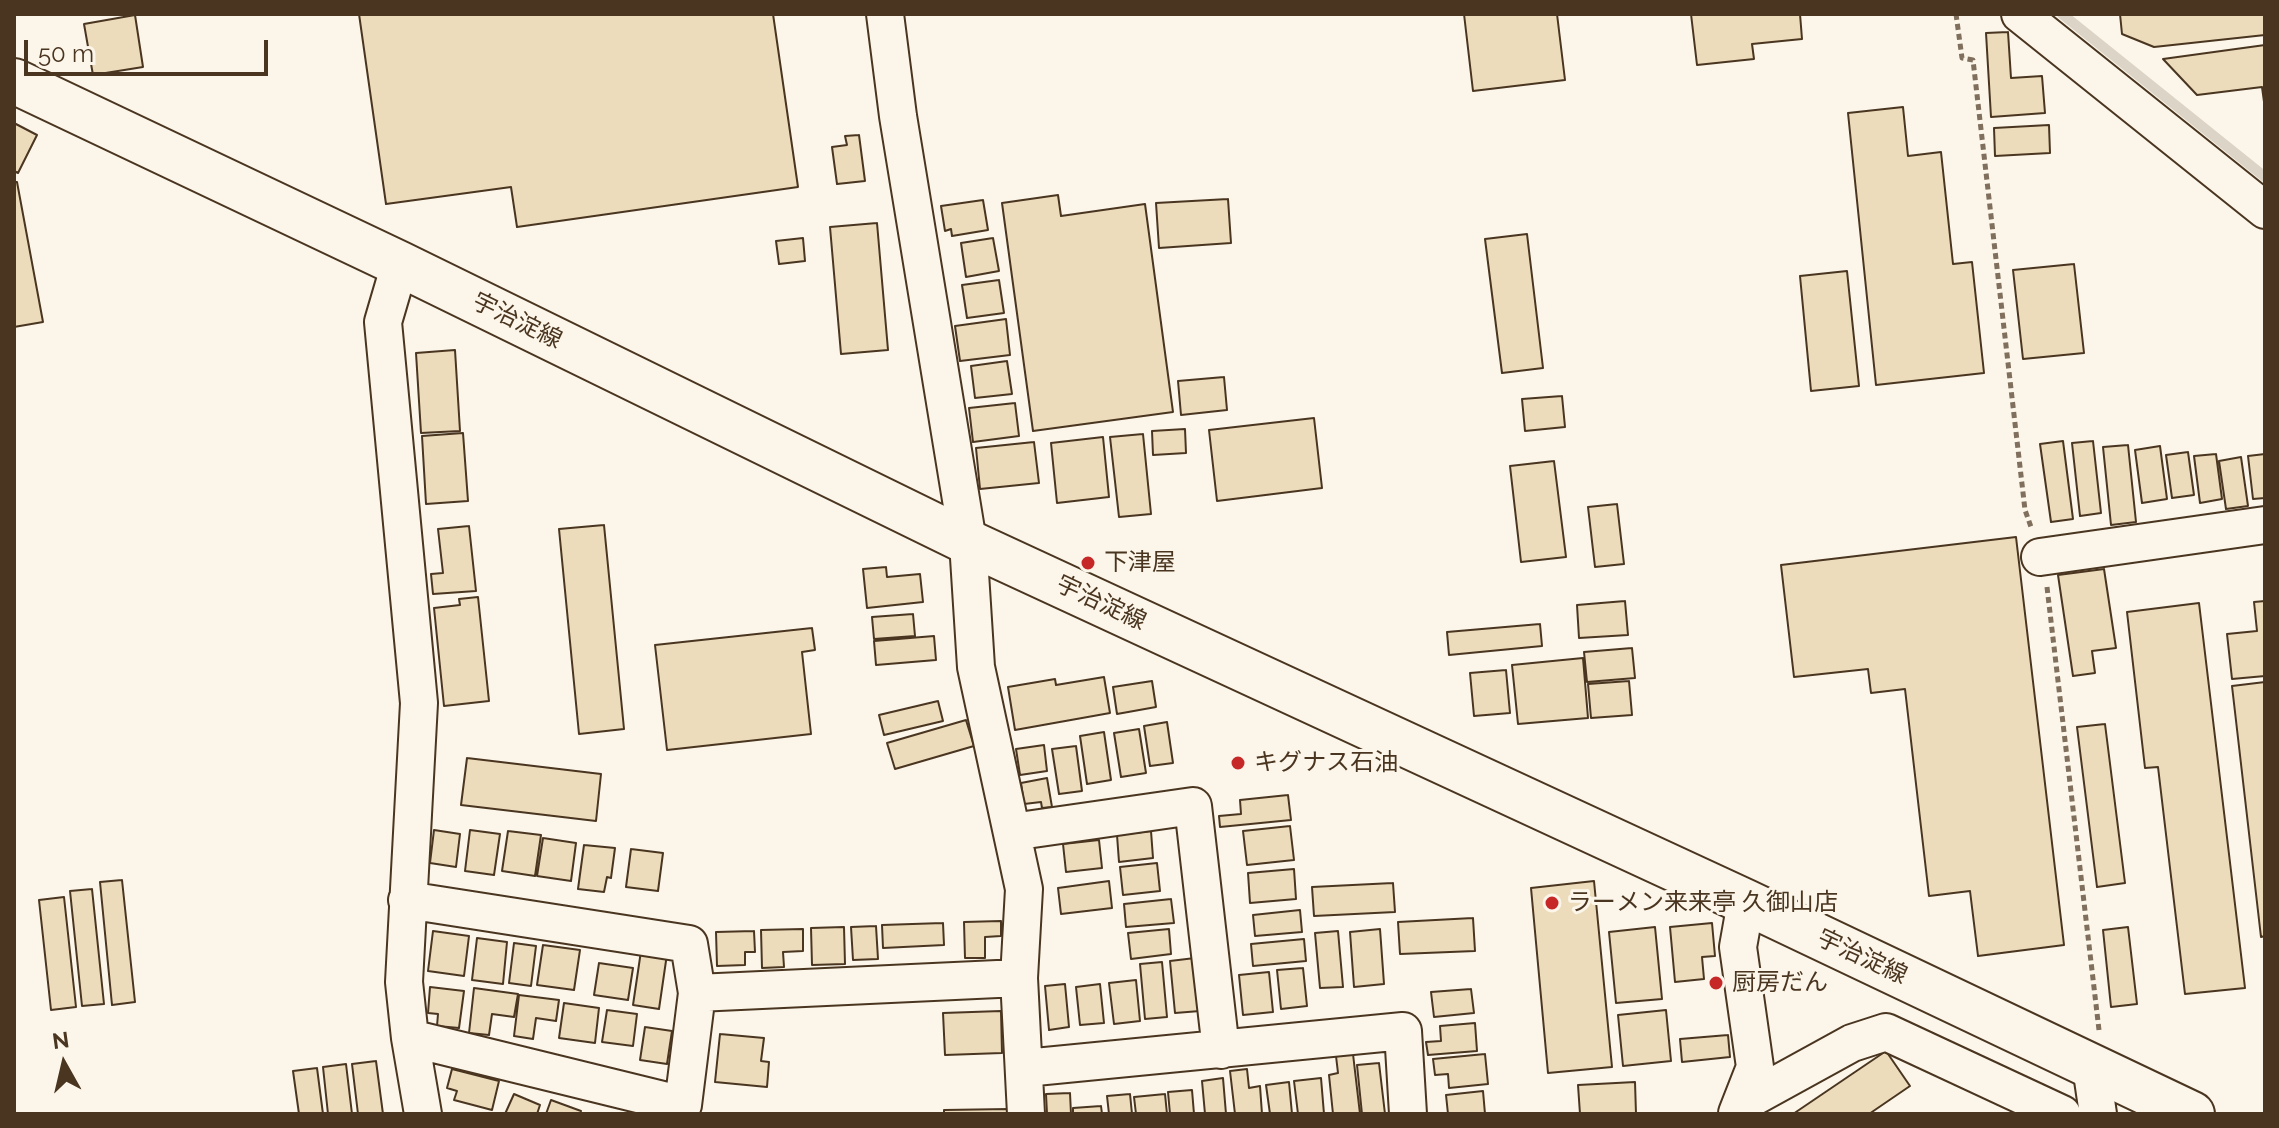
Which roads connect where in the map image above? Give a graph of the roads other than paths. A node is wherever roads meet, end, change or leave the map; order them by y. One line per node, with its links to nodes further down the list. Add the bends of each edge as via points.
1 (885, 14): 7 (street)
2 (2020, 14): 4 (street)
3 (14, 81): 5 (main road, 宇治淀線)
4 (2265, 210)
5 (400, 264): 7 (main road, 宇治淀線); 10 (street, via 383,322 419,703)
6 (2265, 525): 8 (street)
7 (968, 542): 9 (street, via 976,667); 11 (main road, 宇治淀線)
8 (2040, 557)
9 (1012, 832): 12 (street, via 1024,889); 15 (street, via 1193,806)
10 (407, 900): 13 (street, via 689,944); 14 (street, via 404,982)
11 (1746, 902): 16 (main road, 宇治淀線); 19 (street, via 1738,947 1755,1067)
12 (1019, 978): 13 (street); 17 (street)
13 (697, 993): 14 (street, via 683,1105)
14 (410, 1038): 20 (street)
15 (1221, 1050): 17 (street); 22 (street, via 1403,1031)
16 (2091, 1066): 24 (street); 25 (main road, 宇治淀線)
17 (1025, 1068): 21 (street)
18 (2014, 1106): 19 (street, via 1886,1032 1852,1043); 23 (street)
19 (1739, 1109)
20 (423, 1114)
21 (1026, 1114)
22 (1408, 1114)
23 (2062, 1114)
24 (2098, 1114)
25 (2192, 1114)

